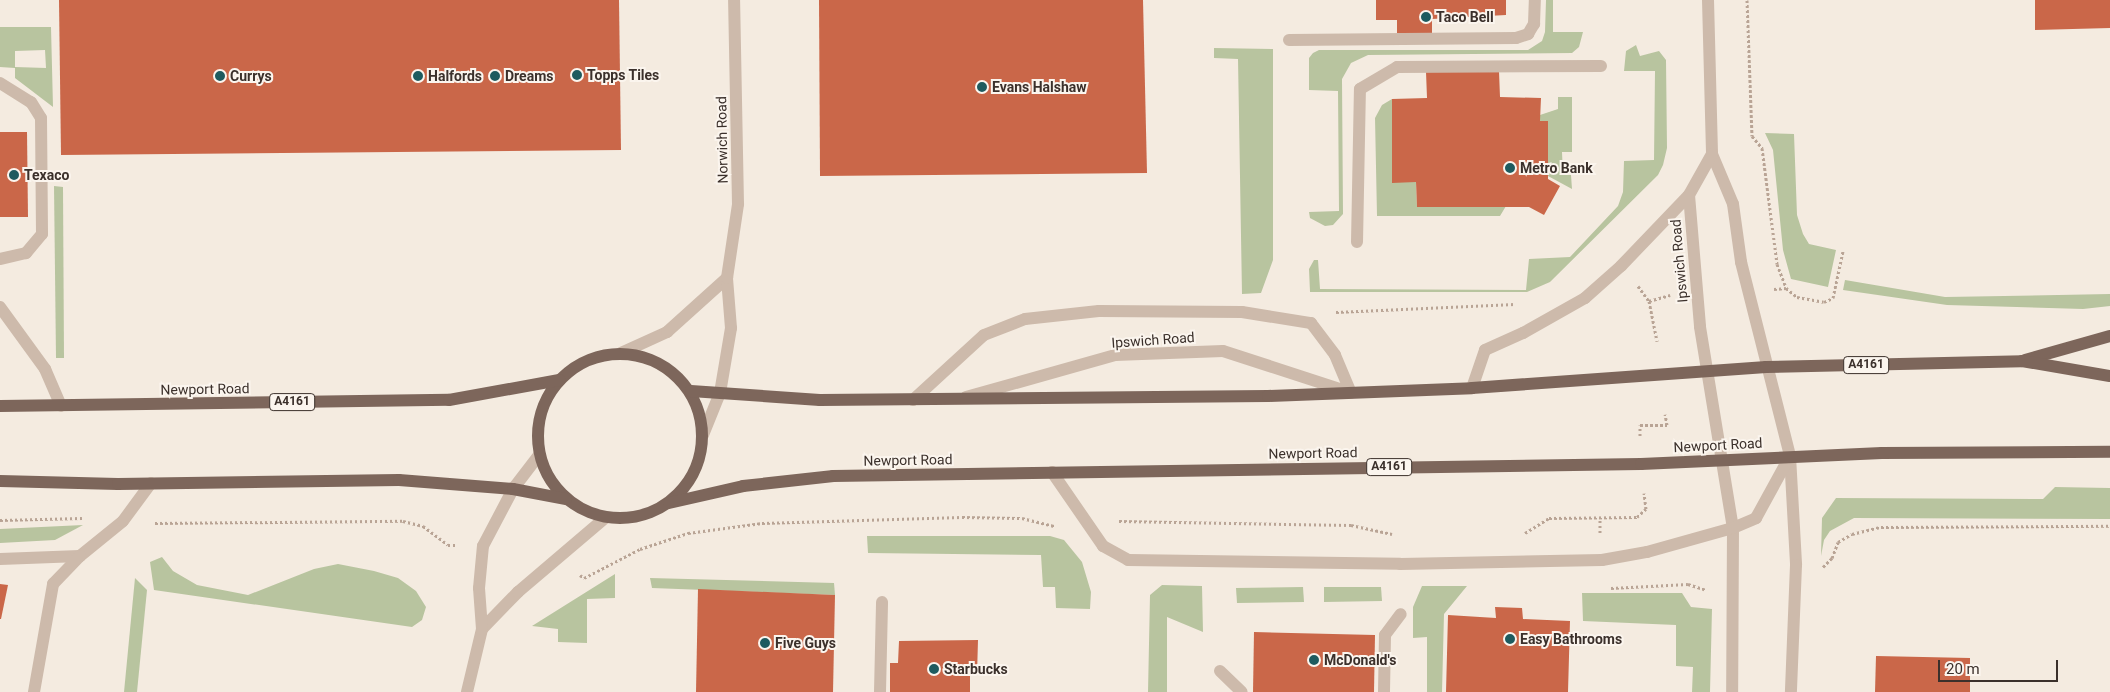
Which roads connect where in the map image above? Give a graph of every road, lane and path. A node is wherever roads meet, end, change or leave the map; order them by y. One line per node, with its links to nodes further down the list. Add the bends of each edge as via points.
1 (734, 0): 13 (street, Norwich Road, via 738,204)
2 (1535, 0): 5 (street, via 1534,24 1528,34 1516,38)
3 (1708, 0): 8 (street)
4 (1747, 0): 15 (path, via 1752,136 1762,148 1777,264)
5 (1289, 40)
6 (1601, 66): 10 (street, via 1397,67 1360,89)
7 (0, 83): 12 (street, via 31,102 41,118 42,234 26,253)
8 (1712, 154): 9 (street); 26 (street, via 1732,204 1741,262)
9 (1688, 195): 27 (street, Ipswich Road, via 1695,292); 30 (street, via 1621,266 1585,298 1485,350)
10 (1357, 242)
11 (1843, 252): 15 (path, via 1833,298 1824,302 1797,297)
12 (0, 259)
13 (727, 278): 24 (street, via 667,332); 32 (street, Norwich Road, via 731,328)
14 (1632, 278): 18 (path)
15 (1786, 288): 16 (path)
16 (1774, 289)
17 (1678, 292): 18 (path)
18 (1649, 301): 23 (path)
19 (1521, 303): 21 (path)
20 (0, 307): 37 (street, via 45,369)
21 (1326, 312)
22 (2110, 336): 25 (main road)
23 (1657, 341)
24 (621, 353): 29 (main road, A4161, via 595,357); 31 (main road, A4161, via 644,356 664,367)
25 (2022, 361): 26 (main road, A4161); 28 (main road, A4161)
26 (1766, 367): 27 (main road, A4161); 43 (street)
27 (1709, 370): 30 (main road, A4161, via 1660,377); 44 (street, Ipswich Road)
28 (2110, 376)
29 (559, 380): 37 (main road, Newport Road / A4161, via 449,400); 42 (main road, A4161, via 543,408 538,431)
30 (1472, 388): 33 (main road, A4161)
31 (691, 391): 32 (main road, A4161); 39 (main road, A4161, via 701,416)
32 (720, 393): 34 (main road, A4161, via 820,400); 39 (street, Norwich Road)
33 (1351, 393): 34 (street, via 1335,355 1311,323 1242,312 1100,311 1025,320 984,335); 35 (main road, A4161); 35 (street, Ipswich Road, via 1223,351 1115,355)
34 (913, 400): 35 (main road, A4161)
35 (957, 400)
36 (0, 406): 37 (main road, Newport Road / A4161)
37 (61, 406)
38 (1665, 414): 40 (path, via 1667,425 1640,426)
39 (703, 435): 51 (main road, A4161, via 695,473)
40 (1640, 437)
41 (2110, 452): 43 (main road, Newport Road / A4161)
42 (539, 455): 48 (street); 50 (main road, A4161, via 549,478)
43 (1790, 456): 44 (main road, Newport Road / A4161); 59 (street, via 1756,518); 81 (street, via 1796,565)
44 (1723, 460): 45 (main road, Newport Road / A4161); 59 (street, Ipswich Road)
45 (1052, 472): 51 (main road, Newport Road / A4161, via 833,476 743,486); 59 (street, via 1103,546 1128,560 1400,564 1602,560 1647,552)
46 (0, 481): 47 (main road, A4161)
47 (152, 483): 48 (main road, A4161, via 399,480); 65 (street, via 123,521)
48 (513, 489): 50 (main road, A4161); 73 (street, via 483,546 479,588)
49 (1644, 493): 54 (path, via 1646,509 1637,517)
50 (566, 499): 53 (main road, A4161)
51 (670, 503): 53 (main road, A4161, via 646,515)
52 (90, 518): 55 (path)
53 (605, 518): 73 (street, via 518,592)
54 (1600, 518): 62 (path, via 1549,518); 63 (path)
55 (0, 520)
56 (1116, 520): 61 (path, via 1351,524)
57 (153, 523): 64 (path, via 403,521 423,526 448,545)
58 (2110, 526): 67 (path, via 1882,527 1852,534 1838,542 1832,558)
59 (1734, 528): 80 (street, Ipswich Road)
60 (1062, 530): 68 (path, via 1044,521 1022,518 869,518 762,523 688,533 640,549 584,578)
61 (1396, 535)
62 (1516, 539)
63 (1600, 541)
64 (462, 544)
65 (80, 556): 66 (street); 75 (street, via 53,584)
66 (0, 559)
67 (1822, 569)
68 (574, 571)
69 (1602, 589): 70 (path, via 1688,584)
70 (1709, 591)
71 (882, 602): 77 (street)
72 (1401, 614): 79 (street, via 1385,635)
73 (482, 629): 76 (street)
74 (1220, 671): 78 (street)
75 (34, 692)
76 (468, 692)
77 (880, 692)
78 (1242, 692)
79 (1384, 692)
80 (1732, 692)
81 (1791, 692)

